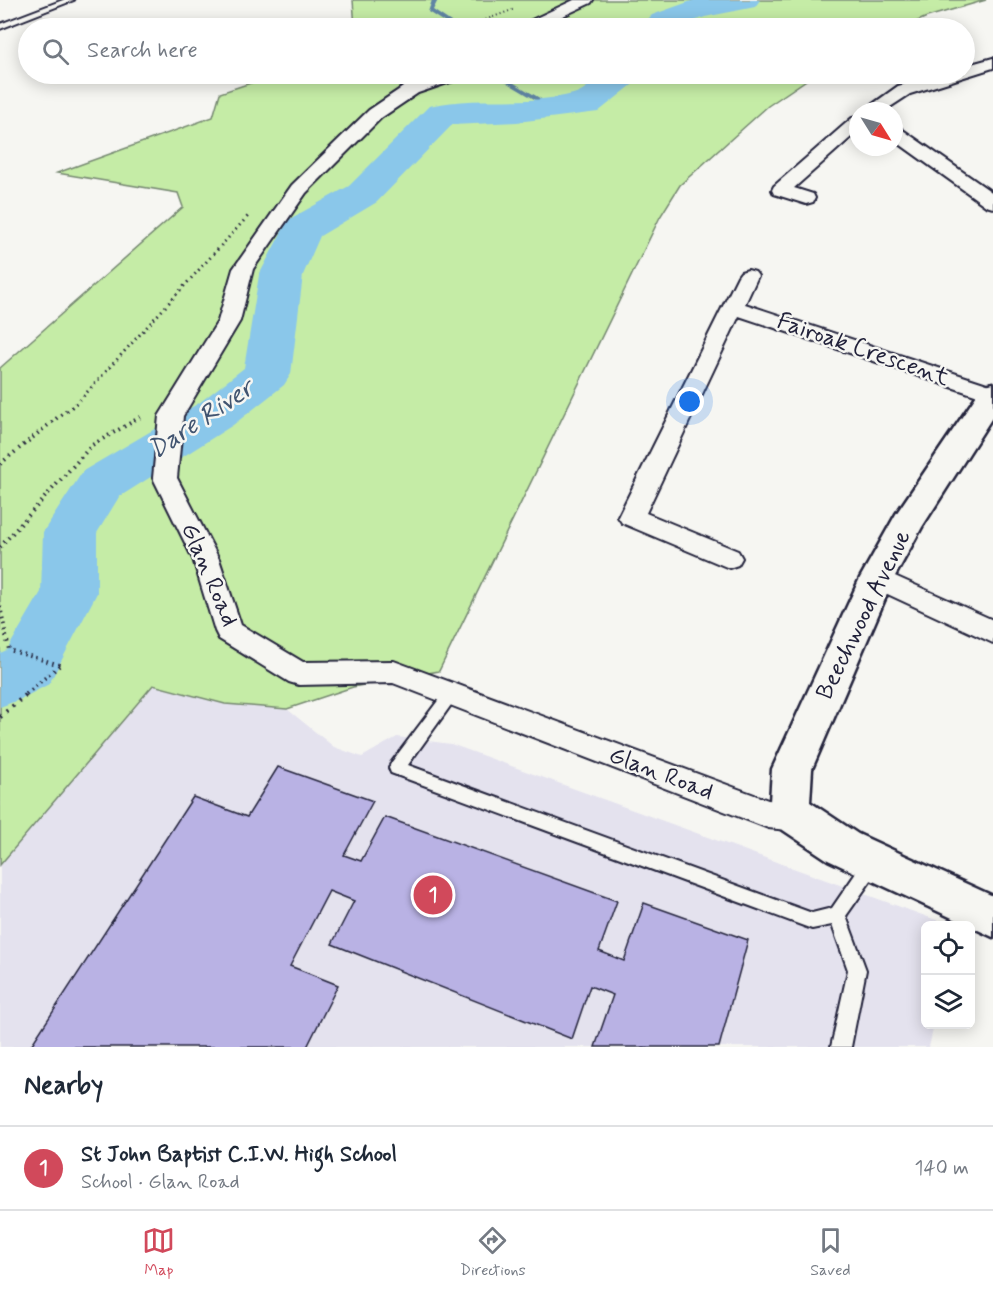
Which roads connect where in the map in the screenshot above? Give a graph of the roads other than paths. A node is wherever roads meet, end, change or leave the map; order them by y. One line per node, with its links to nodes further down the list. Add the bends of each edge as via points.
1 (70, 0): 3 (lane)
2 (586, 0): 4 (street)
3 (23, 18)
4 (547, 18)
5 (18, 20): 6 (lane)
6 (0, 27)
7 (993, 63): 8 (street)
8 (975, 68)
9 (428, 84): 22 (street, Glan Road, via 412,89 375,114 299,189 243,269 229,321 171,416 165,478 206,559 229,631 299,674 394,672)
10 (924, 84): 11 (street)
11 (886, 102)
12 (849, 130): 14 (street, via 781,190)
13 (903, 138): 15 (street)
14 (806, 198)
15 (993, 202)
16 (748, 276): 17 (street)
17 (733, 307): 18 (street, Fairoak Crescent); 19 (street, via 631,517)
18 (993, 393): 20 (street, Beechwood Avenue, via 908,522)
19 (729, 558)
20 (877, 578): 21 (street); 23 (street, Beechwood Avenue, via 792,769 790,802)
21 (993, 632)
22 (451, 694): 23 (street, Glan Road, via 768,814); 25 (lane, via 396,768 812,921)
23 (797, 817): 24 (street, Glan Road, via 843,847)
24 (874, 861): 25 (lane); 26 (street, Glan Road)
25 (837, 915): 27 (lane, via 857,970)
26 (993, 917)
27 (841, 1047)

